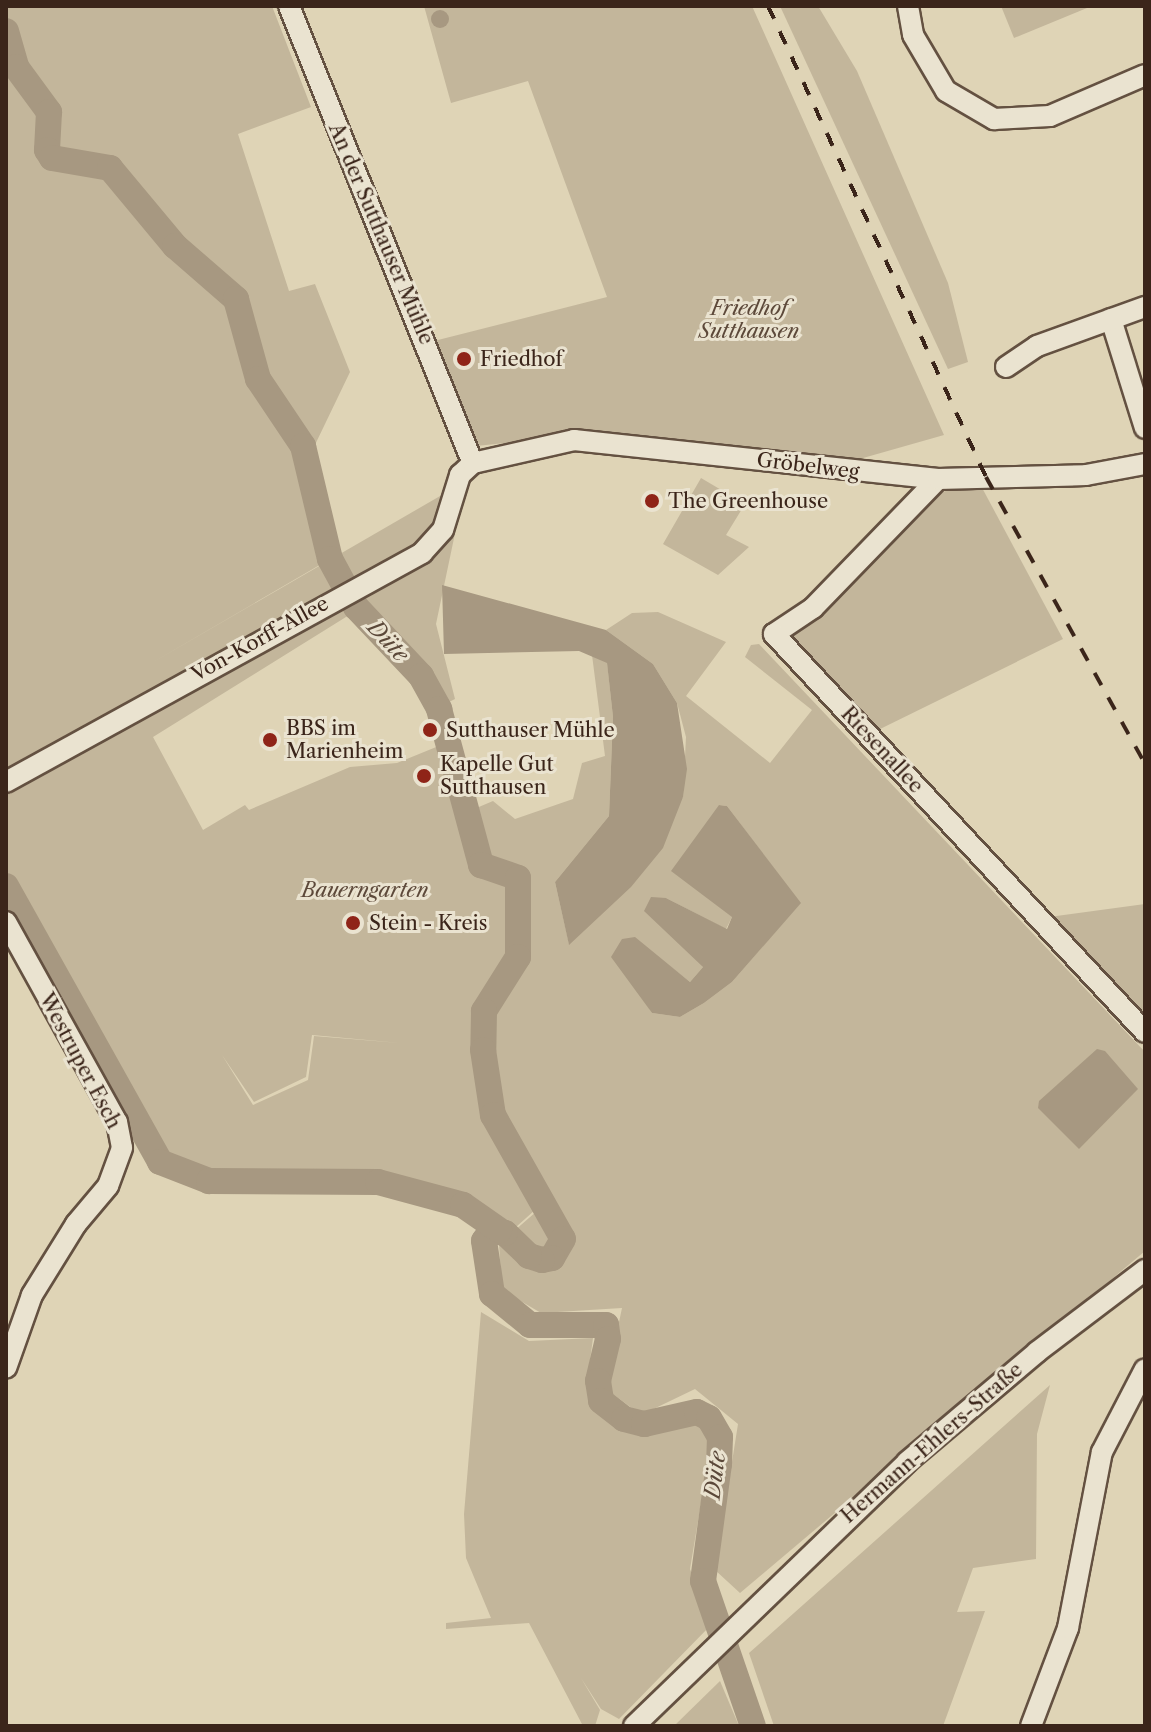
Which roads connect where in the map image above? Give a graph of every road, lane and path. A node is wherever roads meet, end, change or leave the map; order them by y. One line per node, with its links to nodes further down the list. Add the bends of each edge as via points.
1 (289, 6): 8 (street, An der Sutthauser Mühle)
2 (908, 6): 3 (street, via 913,35 946,91 994,119 1050,116)
3 (1145, 75)
4 (1145, 307): 5 (street)
5 (1111, 319): 6 (street, via 1037,346); 7 (street)
6 (1006, 367)
7 (1145, 428)
8 (473, 463): 10 (street, Gröbelweg, via 547,444 601,441); 11 (street, Von-Korff-Allee, via 460,475 443,530 407,562 338,595)
9 (1145, 464): 10 (street, Gröbelweg, via 1086,475)
10 (938, 479): 13 (street, Riesenallee, via 813,608 774,634)
11 (6, 782)
12 (6, 922): 15 (street, Westruper Esch, via 117,1122 122,1148 108,1186 76,1224 32,1295)
13 (1145, 1032)
14 (1145, 1270): 17 (street, Hermann-Ehlers-Straße, via 907,1462)
15 (6, 1368)
16 (1145, 1369): 18 (street, via 1102,1452 1068,1628)
17 (634, 1726)
18 (1031, 1726)

